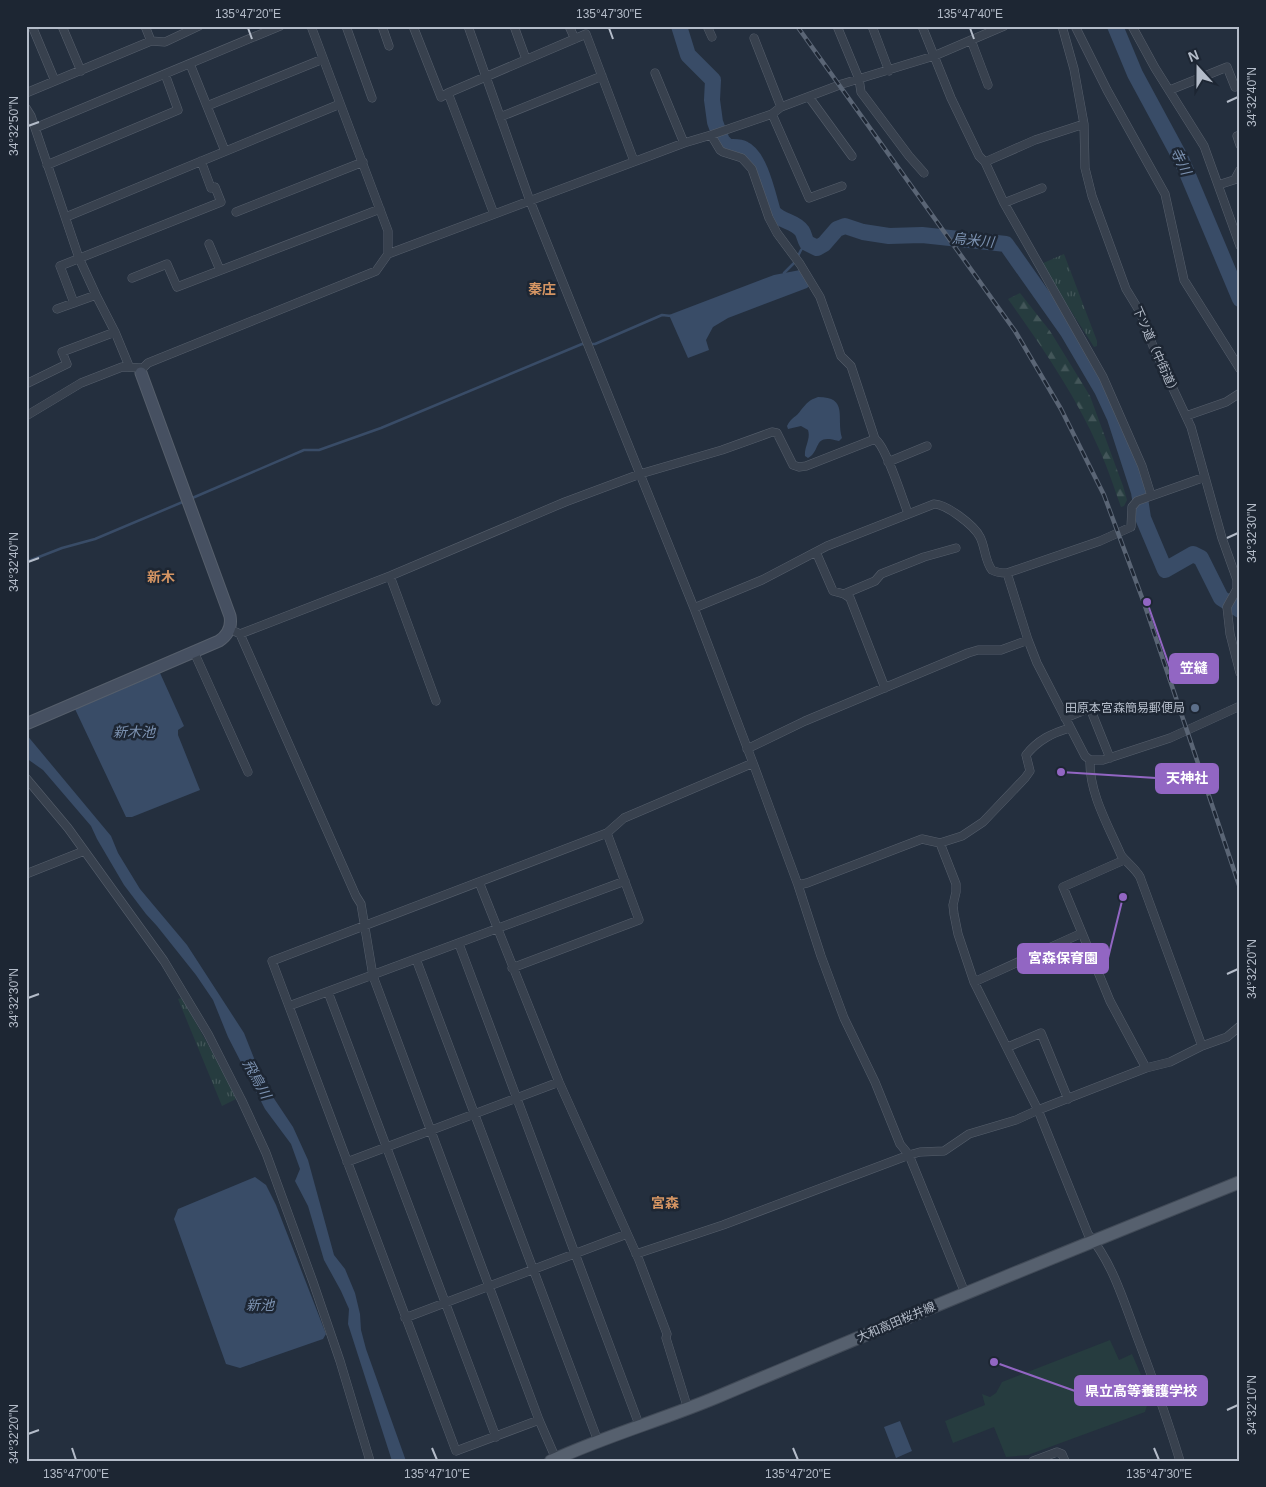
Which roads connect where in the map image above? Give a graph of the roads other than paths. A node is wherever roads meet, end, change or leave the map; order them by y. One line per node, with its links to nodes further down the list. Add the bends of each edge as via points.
1 (32, 26): 39 (street)
2 (62, 26): 32 (street)
3 (145, 26): 26 (street)
4 (198, 26): 26 (street, via 165,42)
5 (280, 26): 31 (street)
6 (311, 26): 29 (street)
7 (346, 26): 46 (street)
8 (382, 26): 27 (street)
9 (413, 26): 44 (street, via 441,97)
10 (468, 26): 36 (street)
11 (514, 26): 30 (street)
12 (569, 26): 24 (street)
13 (707, 26): 22 (street)
14 (837, 26): 38 (street)
15 (872, 26): 33 (street)
16 (922, 26): 28 (street)
17 (1004, 26): 21 (street)
18 (1062, 26): 53 (street, 下ツ道（中街道）)
19 (1075, 26): 89 (street, via 1165,194 1184,280)
20 (1132, 26): 42 (street)
21 (990, 29): 25 (street)
22 (712, 37)
23 (754, 38): 49 (street)
24 (574, 39): 30 (street); 37 (street, via 586,34)
25 (971, 40): 28 (street); 40 (street)
26 (151, 41): 32 (street)
27 (389, 46)
28 (934, 56): 33 (street); 64 (street, via 979,156)
29 (323, 59): 47 (street); 48 (street)
30 (526, 59): 36 (street)
31 (190, 64): 35 (street); 48 (street)
32 (81, 71): 39 (street)
33 (889, 71): 38 (street)
34 (655, 73): 57 (street)
35 (165, 74): 54 (street); 65 (street, via 178,110)
36 (485, 76): 44 (street); 52 (street)
37 (602, 76): 52 (street); 62 (street)
38 (859, 79): 45 (street); 67 (street, via 861,92)
39 (54, 81): 43 (street)
40 (988, 85)
41 (1234, 87): 42 (street, via 1227,66)
42 (1170, 90): 69 (street, via 1204,146)
43 (26, 93)
44 (448, 93): 76 (street)
45 (809, 97): 49 (street); 60 (street)
46 (372, 98)
47 (340, 104): 59 (street); 63 (street)
48 (207, 106): 59 (street)
49 (781, 107): 51 (street)
50 (26, 108): 54 (street)
51 (772, 114): 55 (street); 70 (street, via 809,198)
52 (500, 117): 72 (street)
53 (1084, 124): 64 (street, via 1035,140); 94 (street, 下ツ道（中街道）, via 1085,168 1092,196 1126,289 1140,312 1152,346)
54 (35, 128): 65 (street)
55 (716, 133): 57 (street); 95 (street, via 720,150 742,158 752,169 777,233 820,297 841,356 851,366)
56 (1240, 135): 58 (street, via 1237,136)
57 (684, 143): 62 (street)
58 (1240, 145)
59 (225, 152): 61 (street)
60 (852, 156)
61 (201, 161): 77 (street); 81 (street, via 211,188 214,187 221,202)
62 (634, 161): 72 (street)
63 (364, 162): 74 (street); 75 (street)
64 (985, 162): 73 (street)
65 (48, 165): 77 (street)
66 (1240, 170): 68 (street)
67 (924, 173)
68 (1237, 178): 69 (street)
69 (1218, 185): 79 (street)
70 (842, 186)
71 (1042, 188): 73 (street)
72 (530, 201): 76 (street); 98 (street)
73 (1004, 203): 100 (street, via 1104,377)
74 (380, 209): 80 (street, via 388,231); 82 (street)
75 (236, 212)
76 (494, 214): 80 (street)
77 (66, 217): 81 (street)
78 (209, 244): 82 (street)
79 (1240, 246)
80 (388, 254): 90 (street, via 376,271 148,363)
81 (79, 258): 84 (street); 85 (street, via 60,266)
82 (220, 270): 83 (street, via 177,287 167,264)
83 (132, 278)
84 (96, 295): 85 (street); 87 (street)
85 (74, 303): 86 (street)
86 (57, 309)
87 (115, 332): 88 (street); 91 (street, via 62,352 66,364)
88 (128, 366): 90 (street); 93 (street, via 81,383)
89 (1240, 369)
90 (142, 370): 108 (street)
91 (26, 384)
92 (1240, 393): 94 (street, via 1226,402)
93 (26, 416)
94 (1186, 416): 99 (street, 下ツ道（中街道）)
95 (875, 439): 97 (street, via 880,442); 98 (street, via 799,467 792,465 777,433 772,432)
96 (927, 446): 97 (street)
97 (888, 462): 101 (street)
98 (640, 474): 105 (street); 107 (street)
99 (1205, 478): 100 (street); 111 (street, 下ツ道（中街道）, via 1237,580 1237,589 1227,607)
100 (1151, 495): 104 (street, via 1132,507 1131,527 1127,530)
101 (908, 513): 103 (street); 104 (street, via 934,504 947,507 976,531 991,569)
102 (956, 548): 106 (street, via 881,574 875,581)
103 (816, 552): 106 (street, via 833,591); 107 (street, via 762,580)
104 (1007, 573): 109 (street)
105 (390, 576): 108 (street); 113 (street)
106 (844, 594): 112 (street, via 850,598)
107 (694, 608): 118 (street)
108 (235, 632): 110 (street); 132 (street, via 361,904)
109 (1028, 640): 112 (street, via 1002,650 968,653); 115 (street, via 1036,663)
110 (194, 652): 116 (street); 122 (street)
111 (1240, 673)
112 (885, 688): 118 (street)
113 (436, 701)
114 (1240, 706): 119 (street, via 1170,738)
115 (1065, 718): 117 (street); 119 (street, via 1090,708)
116 (30, 722)
117 (1070, 728): 120 (street); 125 (street, via 1052,733 1032,748 1026,755 1030,771 983,822 962,836)
118 (747, 749): 121 (street)
119 (1110, 758): 120 (street)
120 (1090, 760): 127 (street, via 1092,788)
121 (753, 763): 124 (street, via 624,818); 131 (street)
122 (248, 772)
123 (26, 778): 126 (street)
124 (607, 833): 129 (street); 130 (street)
125 (940, 843): 131 (street, via 922,839); 139 (street, via 956,884 954,914)
126 (84, 851): 128 (street); 171 (street, via 184,992 242,1101 266,1153 313,1282)
127 (1124, 860): 134 (street, via 1063,887); 143 (street, via 1140,878)
128 (26, 874)
129 (624, 881): 133 (street); 137 (street, via 640,920)
130 (479, 882): 132 (street); 133 (street)
131 (798, 884): 153 (street, via 844,1018 900,1144)
132 (365, 925): 138 (street); 141 (street, via 272,961)
133 (497, 929): 135 (street); 137 (street)
134 (1082, 933): 139 (street); 145 (street, via 1110,1001)
135 (459, 944): 136 (street); 147 (street)
136 (416, 959): 138 (street); 150 (street)
137 (512, 968): 146 (street)
138 (373, 976): 140 (street); 151 (street)
139 (974, 982): 144 (street)
140 (328, 992): 141 (street); 152 (street)
141 (289, 1006): 154 (street)
142 (1240, 1026): 143 (street, via 1227,1037)
143 (1202, 1046): 145 (street, via 1170,1062)
144 (1008, 1047): 148 (street, via 1041,1033); 149 (street)
145 (1146, 1068): 148 (street)
146 (559, 1082): 147 (street); 156 (street)
147 (516, 1099): 150 (street); 158 (street)
148 (1068, 1099): 149 (street)
149 (1038, 1110): 153 (street, via 969,1134 944,1150); 157 (street, via 1088,1234)
150 (475, 1114): 151 (street); 160 (street)
151 (431, 1131): 152 (street); 161 (street)
152 (387, 1147): 154 (street); 163 (street)
153 (909, 1154): 159 (street, via 723,1225); 162 (street)
154 (347, 1162): 164 (street)
155 (1240, 1182): 157 (main road, 大和高田桜井線)
156 (626, 1234): 158 (street); 159 (street)
157 (1094, 1240): 162 (main road, 大和高田桜井線); 174 (street, via 1115,1277 1164,1408)
158 (574, 1254): 160 (street); 167 (street)
159 (636, 1254): 165 (street, via 667,1334)
160 (533, 1269): 161 (street); 169 (street)
161 (490, 1286): 163 (street); 166 (street)
162 (965, 1293): 165 (main road, 大和高田桜井線)
163 (445, 1303): 164 (street); 168 (street)
164 (405, 1318): 168 (street, via 456,1451)
165 (688, 1408): 167 (main road, 大和高田桜井線)
166 (540, 1420): 168 (street); 170 (street)
167 (640, 1427): 169 (main road, 大和高田桜井線)
168 (496, 1437)
169 (598, 1441): 170 (main road, 大和高田桜井線)
170 (554, 1460)
171 (370, 1461)
172 (1034, 1461): 173 (street, via 1057,1452)
173 (1065, 1461)
174 (1180, 1461)

